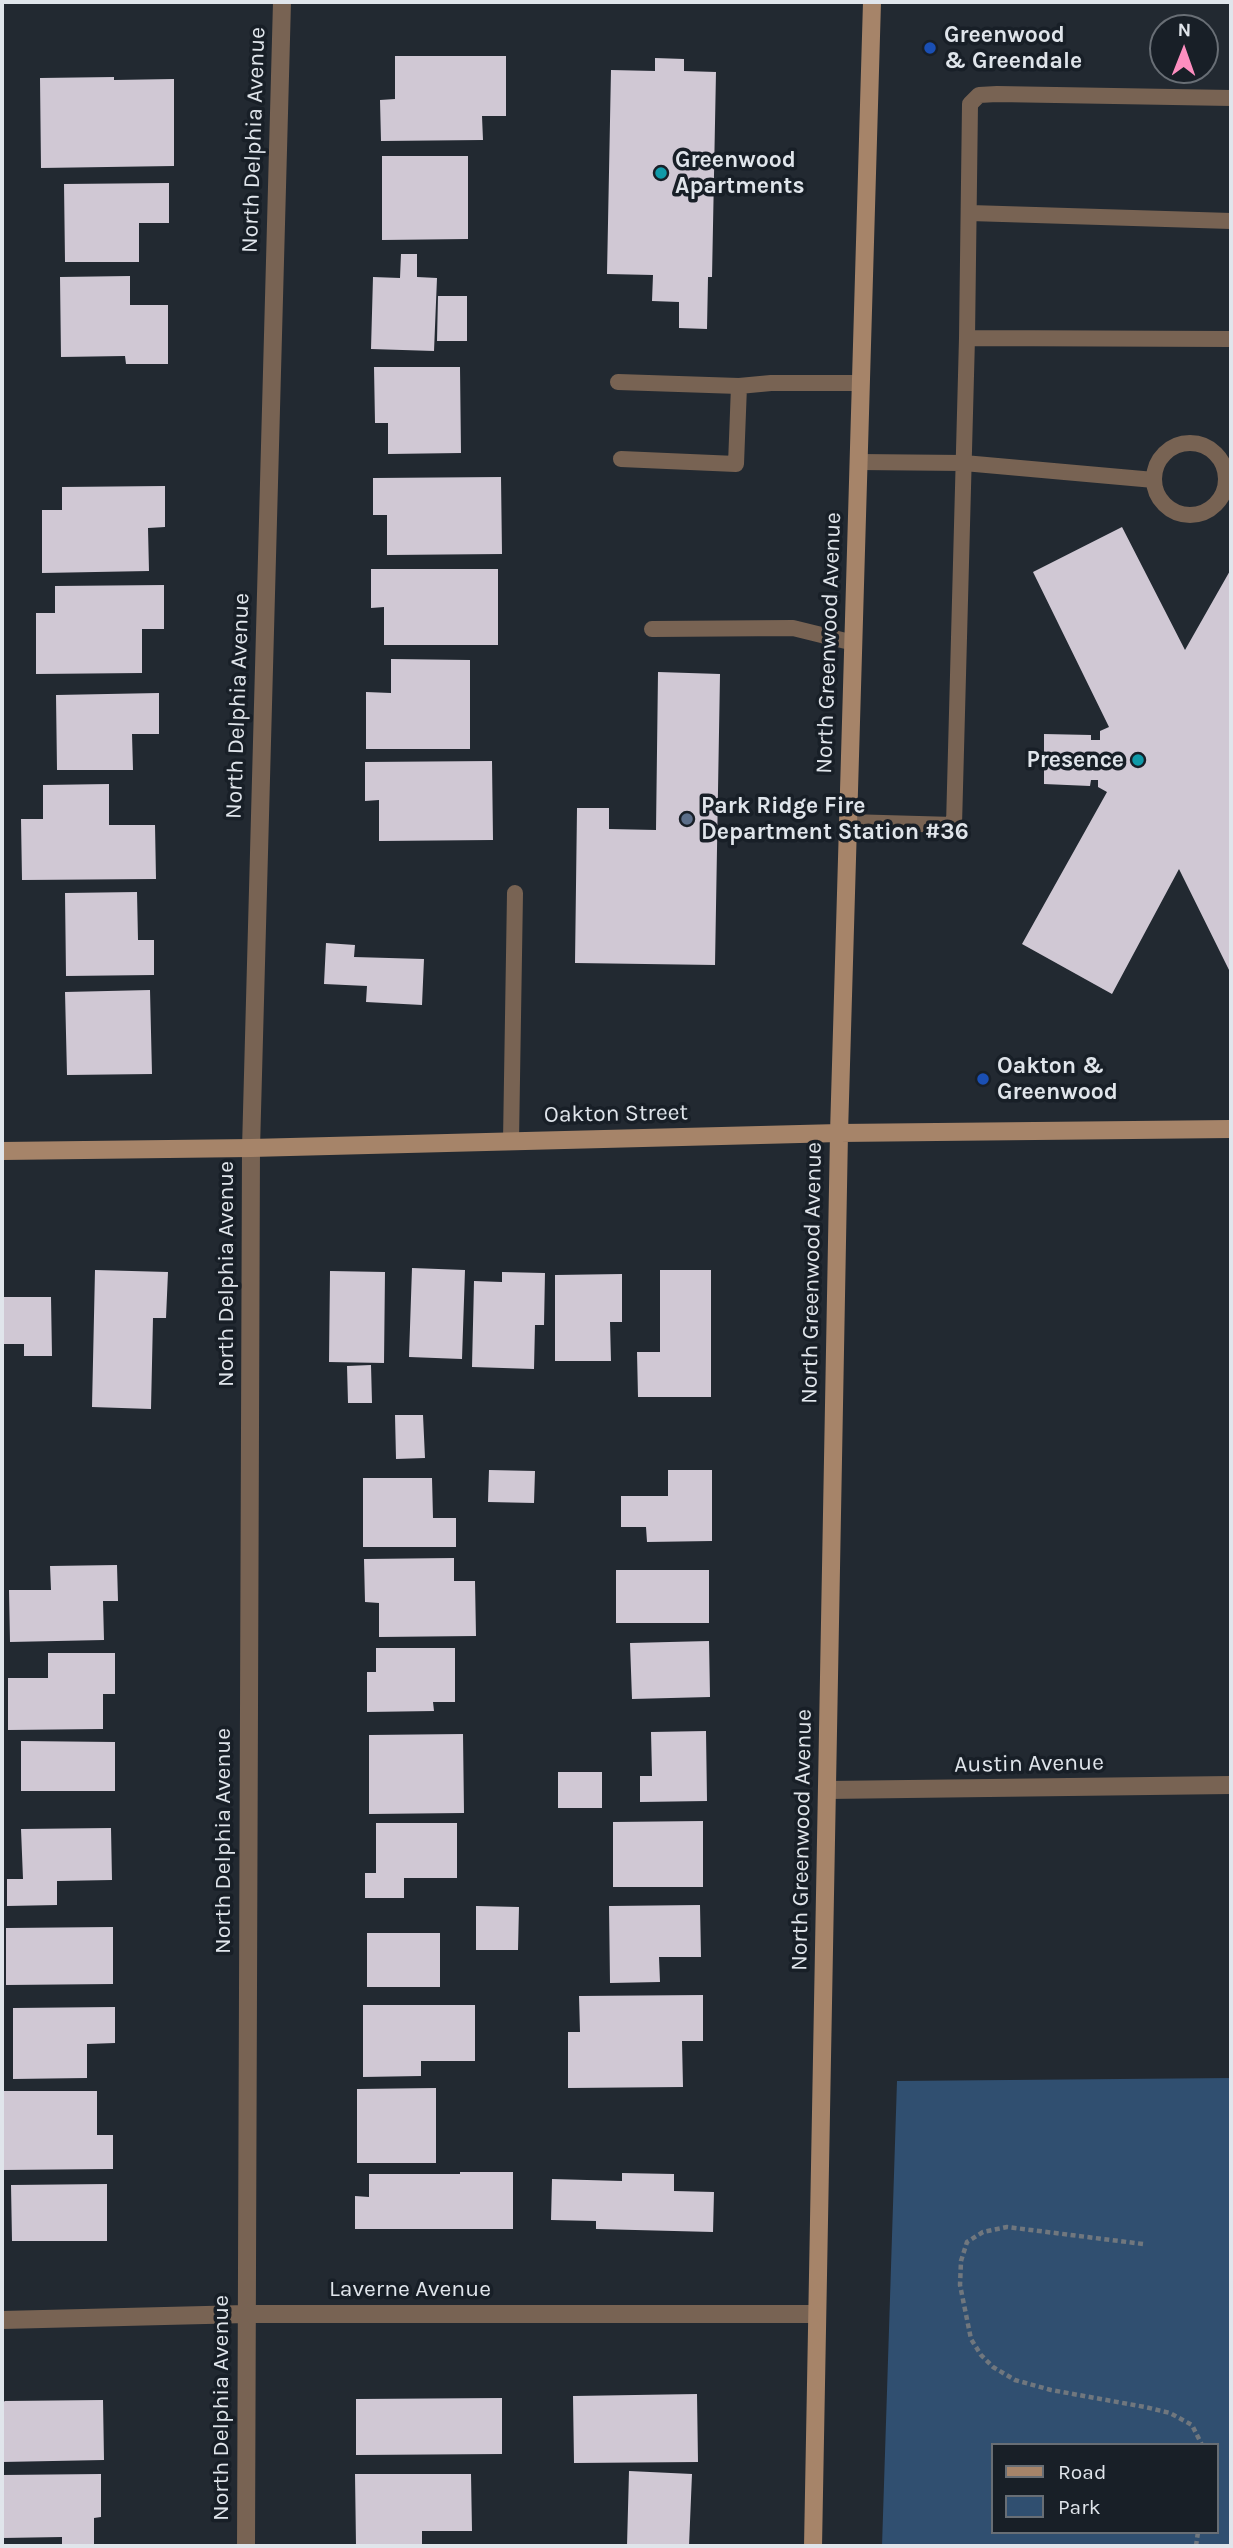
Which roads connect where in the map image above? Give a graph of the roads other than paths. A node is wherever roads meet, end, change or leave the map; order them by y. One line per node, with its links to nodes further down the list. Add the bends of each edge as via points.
1 (282, 2): 23 (street, North Delphia Avenue)
2 (872, 2): 9 (main road, North Greenwood Avenue)
3 (1231, 99): 4 (lane, via 979,95 970,104)
4 (970, 213): 5 (lane); 6 (lane)
5 (1231, 221)
6 (967, 338): 7 (lane); 13 (lane)
7 (1231, 340)
8 (618, 382): 10 (lane)
9 (861, 383): 10 (lane); 12 (main road, North Greenwood Avenue)
10 (738, 386): 11 (lane, via 736,464)
11 (621, 459)
12 (859, 462): 13 (lane); 17 (main road, North Greenwood Avenue)
13 (964, 463): 15 (lane); 18 (lane, via 954,825)
14 (1229, 478): 15 (lane, via 1212,508 1191,516 1169,509 1155,491); 15 (lane, via 1218,455 1196,442 1183,443 1162,456)
15 (1154, 480)
16 (652, 629): 17 (lane, via 793,628)
17 (854, 643): 18 (main road, North Greenwood Avenue)
18 (848, 822): 21 (main road, North Greenwood Avenue)
19 (515, 893): 22 (lane)
20 (1231, 1129): 21 (main road, Oakton Street)
21 (839, 1133): 22 (main road, Oakton Street); 26 (main road, North Greenwood Avenue)
22 (511, 1141): 23 (main road, Oakton Street)
23 (251, 1148): 24 (main road, Oakton Street); 27 (street, North Delphia Avenue)
24 (2, 1151)
25 (1231, 1785): 26 (street, Austin Avenue)
26 (827, 1790): 28 (main road, North Greenwood Avenue)
27 (246, 2314): 28 (street, Laverne Avenue); 29 (street, Laverne Avenue); 30 (street, North Delphia Avenue)
28 (817, 2314): 31 (main road, North Greenwood Avenue)
29 (2, 2320)
30 (246, 2546)
31 (813, 2546)

